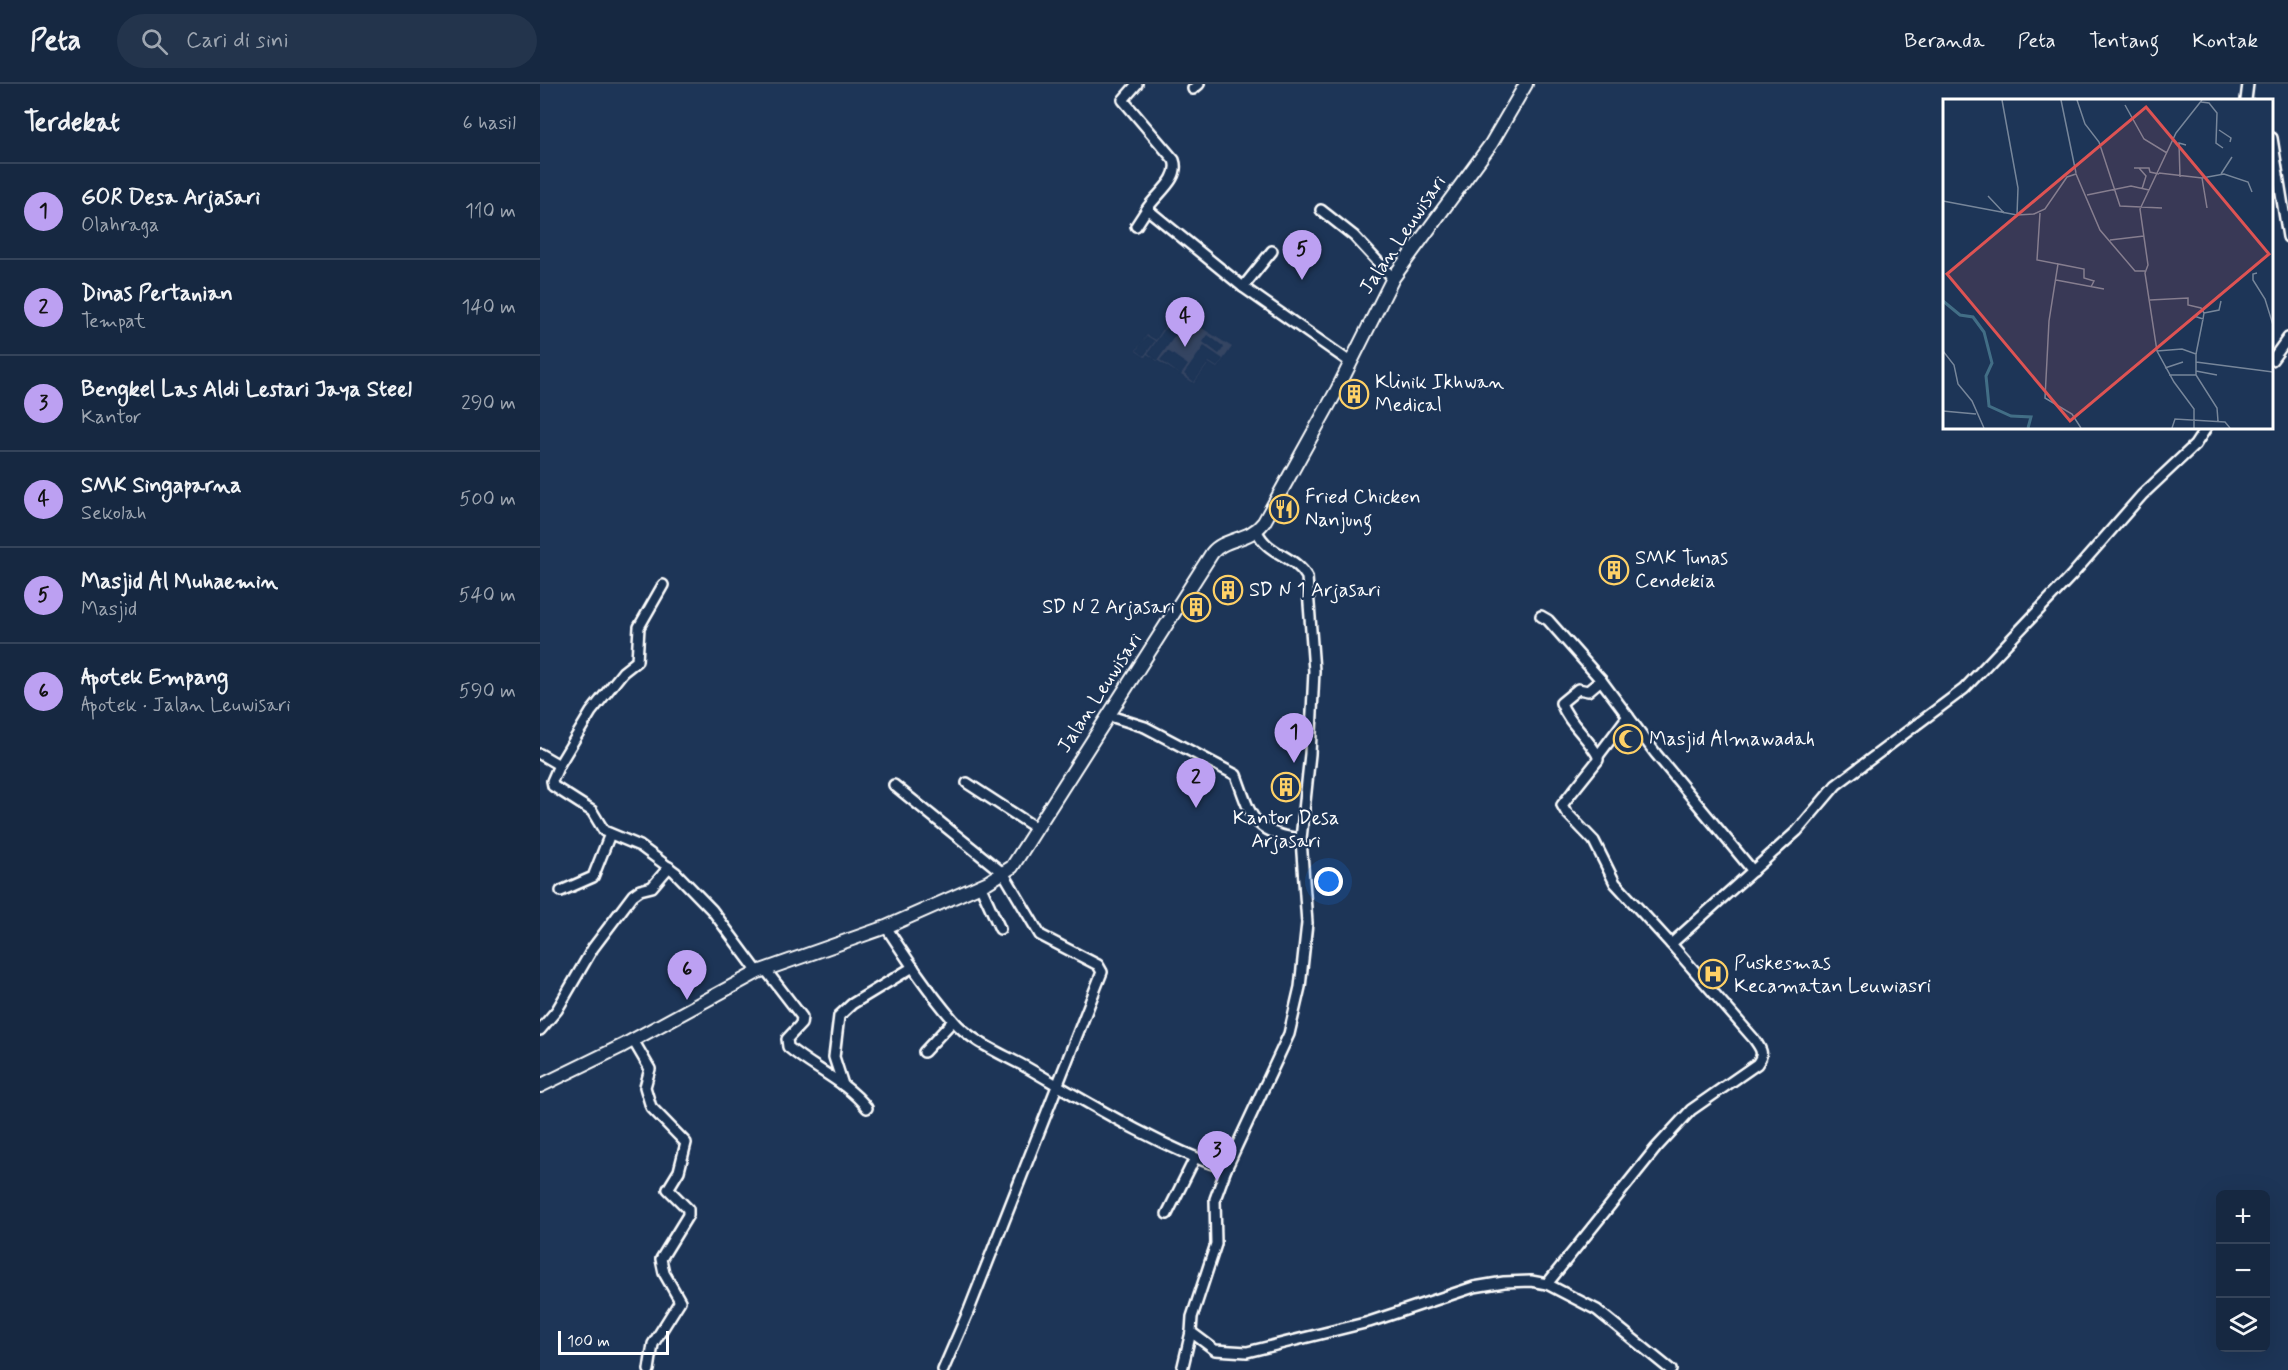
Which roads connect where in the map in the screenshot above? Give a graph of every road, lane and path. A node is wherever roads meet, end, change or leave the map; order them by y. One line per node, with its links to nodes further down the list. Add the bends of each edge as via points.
1 (1137, 84): 6 (street, via 1123,100 1178,169)
2 (1526, 84): 11 (main road, Jalan Leuwisari, via 1491,144)
3 (2248, 84): 4 (street)
4 (2246, 99)
5 (2273, 150): 9 (street)
6 (1147, 209): 8 (street); 12 (street)
7 (1321, 210): 11 (street, via 1354,236)
8 (1136, 226)
9 (2288, 237)
10 (1272, 251): 12 (street)
11 (1393, 278): 15 (main road, Jalan Leuwisari)
12 (1243, 287): 15 (street)
13 (2288, 338): 14 (street)
14 (2273, 357)
15 (1350, 362): 17 (main road, Jalan Leuwisari, via 1301,458)
16 (2205, 429): 32 (street, via 2195,445 2142,495 1964,689 1836,785 1797,831)
17 (1257, 531): 21 (main road, Jalan Leuwisari, via 1216,548); 30 (street, via 1265,545 1300,566 1307,577 1314,671)
18 (663, 585): 25 (street, via 639,627 637,661 623,672 591,712)
19 (1541, 615): 20 (street)
20 (1600, 680): 22 (street); 24 (street, via 1588,691 1578,690 1561,703 1567,718)
21 (1110, 716): 28 (main road, Jalan Leuwisari); 30 (street, via 1145,727 1236,775 1258,825)
22 (1628, 716): 24 (street); 32 (street)
23 (540, 754): 25 (street)
24 (1599, 756): 38 (street, via 1562,804 1594,841 1614,883)
25 (559, 765): 29 (street, via 553,786 592,811 599,827)
26 (968, 783): 28 (street)
27 (894, 785): 33 (street)
28 (1036, 828): 33 (main road, Jalan Leuwisari, via 1015,864)
29 (610, 834): 31 (street, via 640,846); 35 (street, via 593,877)
30 (1301, 839): 50 (street, via 1306,934 1293,1021)
31 (669, 867): 40 (street, via 712,910); 42 (street, via 652,888 634,893)
32 (1753, 872): 38 (street)
33 (1004, 874): 34 (main road, Jalan Leuwisari); 46 (street, via 1040,935 1101,969)
34 (981, 885): 36 (main road, Jalan Leuwisari); 37 (street)
35 (561, 891)
36 (886, 927): 39 (street); 40 (main road, Jalan Leuwisari)
37 (1000, 929)
38 (1671, 944): 52 (street, via 1754,1039 1762,1057 1691,1110)
39 (913, 967): 41 (street); 45 (street, via 839,1016 834,1057)
40 (762, 971): 43 (main road, Jalan Leuwisari); 45 (street, via 802,1017 788,1039 789,1047)
41 (953, 1021): 44 (street); 46 (street, via 987,1046)
42 (540, 1030)
43 (633, 1040): 47 (main road, Jalan Leuwisari); 54 (street, via 650,1069 645,1087 651,1107 686,1143 679,1171 668,1189 689,1213 661,1259 664,1273 680,1300 653,1344)
44 (924, 1052)
45 (843, 1085): 48 (street)
46 (1058, 1085): 49 (street); 55 (street)
47 (540, 1086)
48 (867, 1108)
49 (1195, 1158): 50 (street); 51 (street)
50 (1226, 1169): 53 (street, via 1215,1199 1216,1244 1192,1317)
51 (1167, 1214)
52 (1547, 1284): 53 (street, via 1517,1281 1474,1287 1369,1322 1247,1352 1215,1350); 57 (street, via 1597,1310)
53 (1191, 1332): 56 (street)
54 (649, 1370)
55 (943, 1370)
56 (1182, 1370)
57 (1671, 1370)

